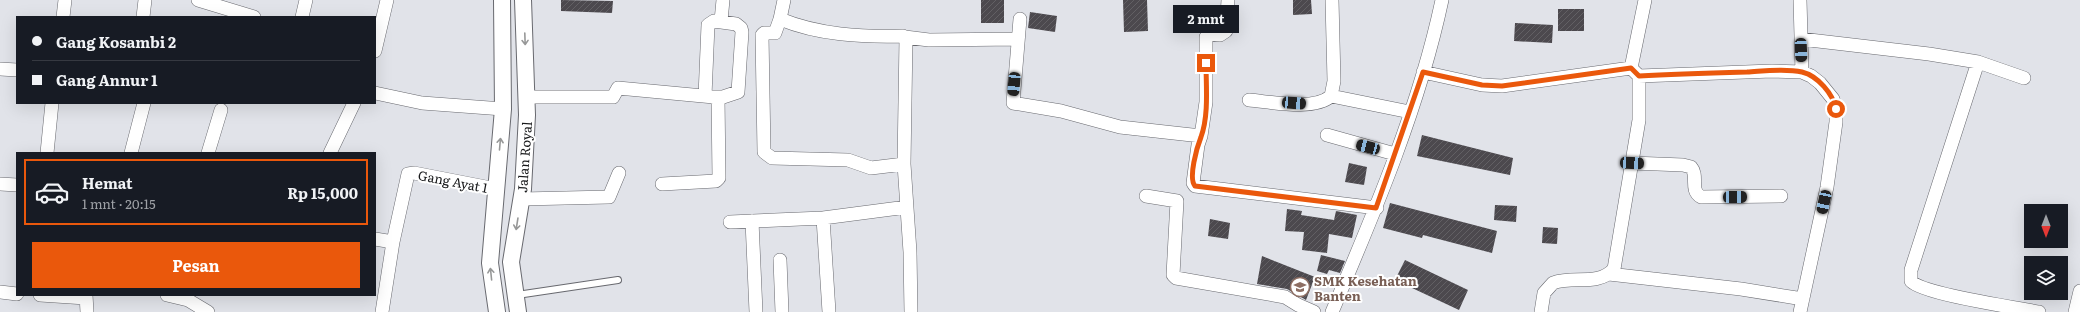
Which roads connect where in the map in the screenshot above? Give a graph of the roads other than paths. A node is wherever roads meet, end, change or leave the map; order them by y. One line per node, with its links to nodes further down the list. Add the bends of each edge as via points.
1 (65, 0): 16 (street)
2 (145, 0): 17 (street)
3 (198, 0): 15 (street)
4 (306, 0): 19 (street)
5 (387, 0): 26 (street)
6 (502, 0): 42 (street, Jalan Royal)
7 (523, 0): 37 (street, Jalan Royal, one-way to 37)
8 (723, 0): 22 (street)
9 (784, 0): 20 (street)
10 (1228, 0): 45 (street, via 1226,31 1220,35 1210,34 1206,37 1206,102)
11 (1332, 0): 35 (street, via 1334,81)
12 (1442, 0): 30 (street)
13 (1645, 0): 31 (street)
14 (1800, 0): 25 (street)
15 (215, 2): 18 (street)
16 (63, 16)
17 (143, 16)
18 (251, 16)
19 (302, 16)
20 (780, 19): 23 (street, via 801,28 858,36); 53 (street, via 775,33 762,35 764,152 767,156 848,160 871,168)
21 (1020, 19): 24 (street)
22 (721, 21): 36 (street, via 710,22 707,28); 36 (street, via 736,24 742,32 738,92)
23 (904, 37): 24 (street, via 930,40); 53 (street, via 907,49)
24 (1018, 39): 45 (street, via 1014,103 1061,111 1120,127)
25 (1801, 39): 27 (street); 32 (street)
26 (376, 47)
27 (1978, 62): 33 (street); 91 (street, via 1911,270 1911,281 1918,286 1946,294)
28 (0, 69): 29 (street)
29 (16, 70)
30 (1423, 72): 31 (street, via 1482,85 1502,86); 44 (street)
31 (1635, 72): 32 (street); 52 (street, via 1639,120)
32 (1802, 72): 78 (street, via 1820,83 1833,99 1836,109 1827,187)
33 (2024, 78)
34 (376, 93): 42 (street, via 422,103)
35 (1331, 96): 38 (street, via 1320,103 1308,104); 44 (street)
36 (711, 97): 37 (street, via 618,88 613,96); 56 (street, via 719,178 716,181)
37 (527, 98): 61 (street, Jalan Royal)
38 (1249, 100)
39 (52, 104): 47 (street)
40 (144, 104): 48 (street)
41 (354, 104): 50 (street)
42 (503, 109): 58 (street, Jalan Royal, one-way to 42)
43 (221, 110): 49 (street)
44 (1410, 112): 51 (street)
45 (1201, 136): 63 (street, via 1192,178 1195,186)
46 (1327, 136): 51 (street)
47 (47, 152)
48 (132, 152)
49 (208, 152)
50 (330, 152)
51 (1395, 154): 63 (street)
52 (1632, 163): 60 (street, via 1683,165 1691,168 1695,172 1694,189 1701,197); 70 (street, via 1616,262)
53 (904, 164): 62 (street)
54 (620, 173): 61 (street, via 609,197)
55 (0, 184): 57 (street)
56 (662, 184)
57 (16, 185)
58 (496, 189): 68 (street, Gang Ayat 1, via 408,174); 82 (street, Jalan Royal, one-way to 58, via 490,263)
59 (1146, 196): 88 (street, via 1177,201 1173,274 1176,278 1285,297)
60 (1780, 196)
61 (522, 199): 77 (street, Jalan Royal, one-way to 77, via 511,262)
62 (907, 207): 64 (street); 87 (street)
63 (1376, 208): 89 (street)
64 (823, 218): 65 (street); 86 (street)
65 (752, 221): 66 (street); 84 (street)
66 (730, 222)
67 (376, 239): 68 (street)
68 (393, 242): 81 (street)
69 (780, 260): 85 (street)
70 (1609, 274): 78 (street, via 1741,289); 90 (street, via 1598,280 1554,283 1544,293)
71 (618, 280): 77 (lane)
72 (2080, 291): 92 (street)
73 (0, 292): 74 (street)
74 (16, 294)
75 (86, 296): 79 (street)
76 (171, 296): 80 (street, via 188,300)
77 (515, 296): 83 (street, Jalan Royal)
78 (1802, 306)
79 (87, 312)
80 (208, 312)
81 (382, 312)
82 (498, 312)
83 (518, 312)
84 (756, 312)
85 (782, 312)
86 (829, 312)
87 (911, 312)
88 (1314, 312)
89 (1332, 312)
90 (1541, 312)
91 (2039, 312)
92 (2075, 312)

